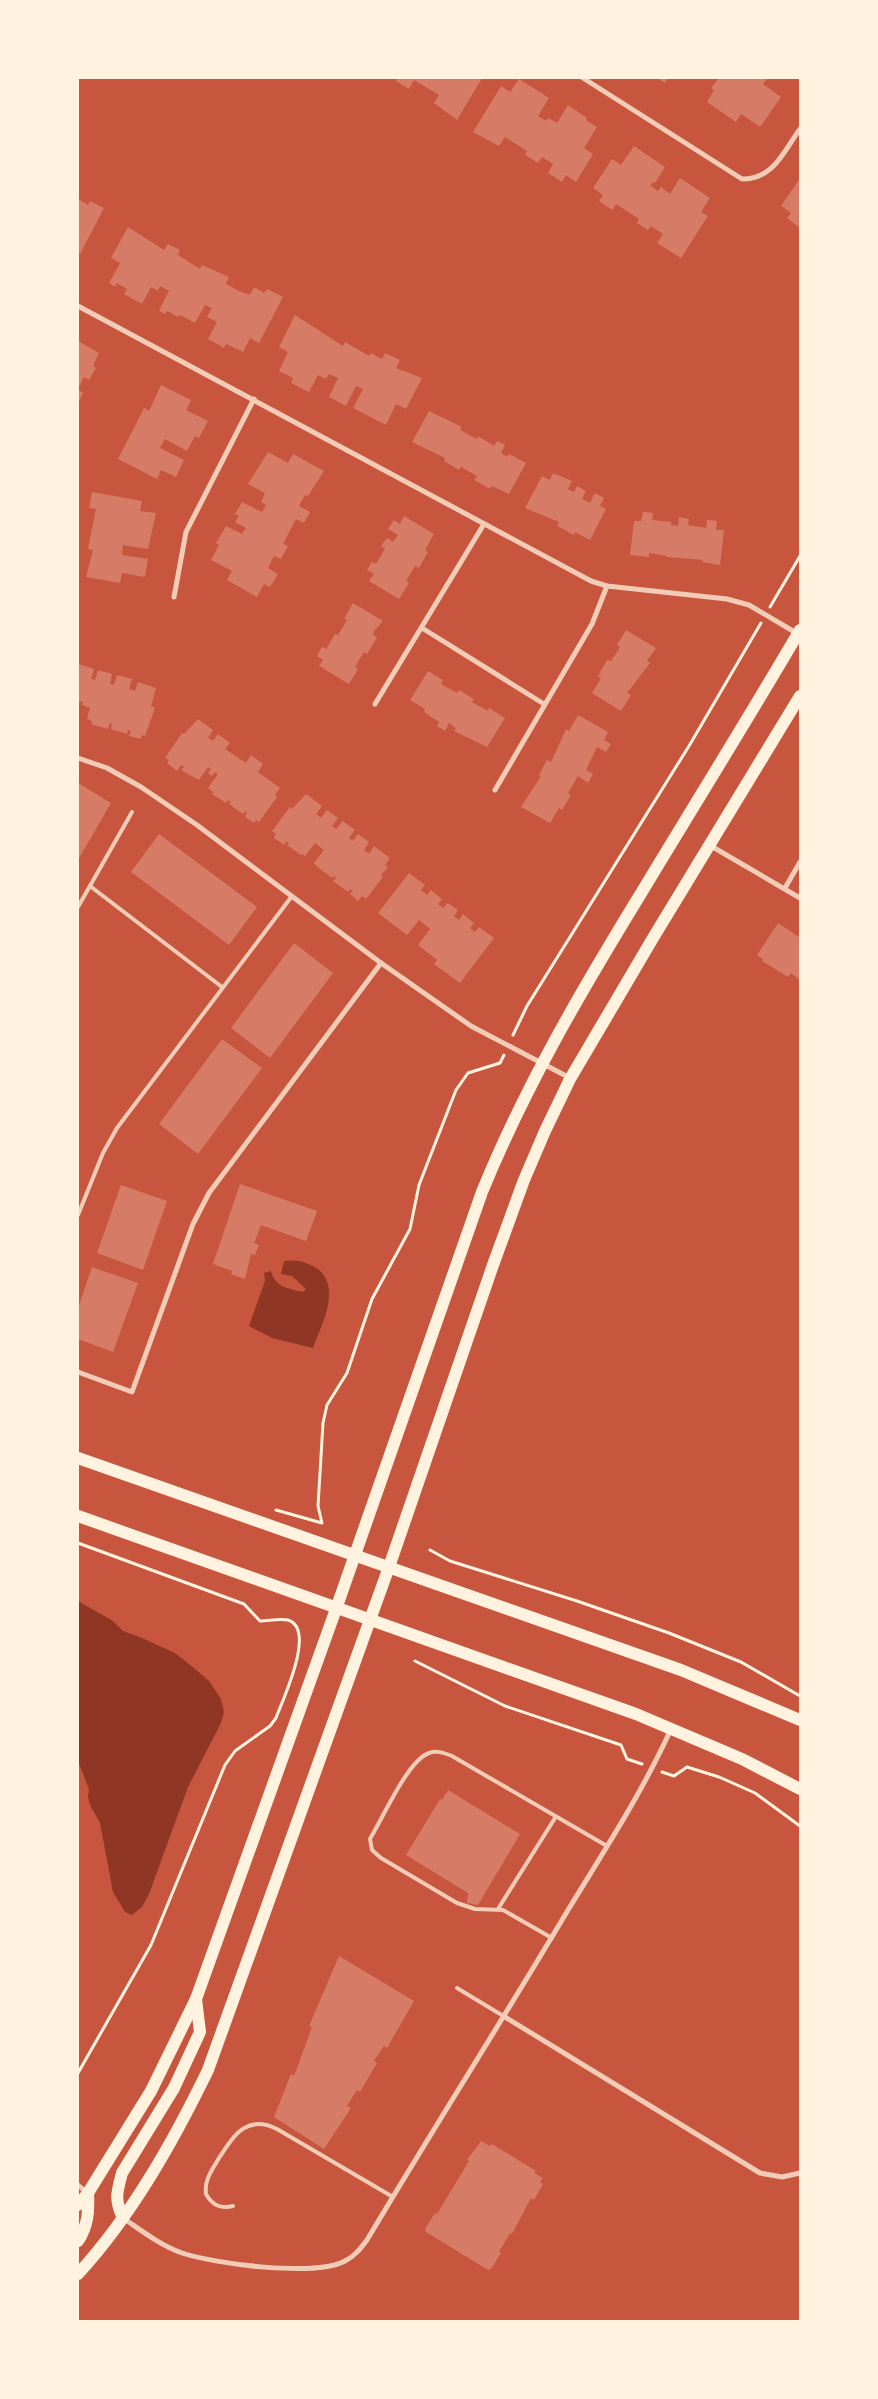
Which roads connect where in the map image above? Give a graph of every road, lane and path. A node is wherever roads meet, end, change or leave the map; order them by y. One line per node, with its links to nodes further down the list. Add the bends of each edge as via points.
1 (582, 78): 2 (street, via 742,178 756,179 769,172)
2 (800, 129)
3 (78, 306): 4 (street)
4 (254, 399): 5 (street); 8 (street, via 186,532)
5 (484, 524): 7 (street); 10 (street)
6 (800, 556): 9 (path)
7 (607, 586): 9 (street, via 727,599); 14 (street, via 592,624)
8 (174, 597)
9 (766, 614): 11 (street); 27 (path, via 689,746 527,1006)
10 (422, 628): 13 (street); 14 (street)
11 (800, 633): 28 (main road)
12 (800, 696): 18 (main road)
13 (375, 704)
14 (544, 704): 16 (street)
15 (78, 758): 22 (street, via 107,768 141,788)
16 (495, 790)
17 (132, 812): 20 (lane)
18 (710, 845): 21 (street); 29 (main road)
19 (800, 862): 21 (street)
20 (90, 886): 24 (lane); 26 (lane)
21 (785, 888): 23 (street)
22 (292, 896): 25 (street); 26 (lane)
23 (800, 898)
24 (78, 907)
25 (381, 963): 27 (street, via 471,1026); 31 (street, via 209,1193 192,1224 132,1392)
26 (222, 987): 30 (lane, via 117,1128 96,1168)
27 (509, 1045): 28 (street); 34 (path, via 500,1062 468,1073 456,1090 425,1166 410,1229 372,1299 347,1374 327,1405 318,1506)
28 (541, 1062): 29 (street); 37 (main road, via 482,1192)
29 (570, 1079): 38 (main road, via 524,1180)
30 (78, 1215)
31 (78, 1372)
32 (78, 1458): 37 (main road)
33 (78, 1516): 39 (main road)
34 (322, 1523)
35 (78, 1543): 55 (path, via 244,1604 260,1621 288,1620 296,1626 300,1639 300,1652 276,1718 270,1726 234,1751 226,1765 151,1945)
36 (430, 1550): 42 (path, via 450,1560 669,1633 741,1662)
37 (355, 1557): 38 (main road); 39 (main road)
38 (389, 1568): 40 (main road); 43 (main road, via 682,1670)
39 (336, 1609): 40 (main road); 53 (main road)
40 (369, 1622): 44 (main road, via 423,1638); 61 (main road, via 208,2070 178,2130)
41 (415, 1661): 45 (path, via 505,1706 621,1745 627,1759)
42 (800, 1696)
43 (800, 1720)
44 (671, 1728): 45 (street); 46 (main road)
45 (653, 1768): 48 (path, via 674,1776 687,1767 719,1777 755,1792); 49 (street)
46 (800, 1789)
47 (555, 1818): 49 (lane); 50 (lane); 50 (lane, via 440,1751 420,1759 412,1768 370,1839 372,1850 457,1903 475,1910)
48 (800, 1826)
49 (607, 1846): 51 (street)
50 (498, 1909): 51 (lane)
51 (552, 1938): 54 (street)
52 (457, 1988): 54 (lane)
53 (196, 1999): 57 (main road, via 151,2090); 61 (main road, via 200,2032 174,2088 122,2173 116,2203)
54 (504, 2017): 56 (street, via 760,2173 782,2178); 58 (street)
55 (78, 2073)
56 (800, 2173)
57 (83, 2189): 59 (main road); 62 (main road, via 89,2213)
58 (393, 2197): 60 (lane, via 272,2127 260,2124 235,2134 209,2175 206,2194 214,2204); 61 (street, via 357,2252 345,2261 310,2268 238,2264 184,2254 157,2242)
59 (78, 2205)
60 (233, 2206)
61 (123, 2218): 63 (main road)
62 (78, 2241)
63 (78, 2274)

